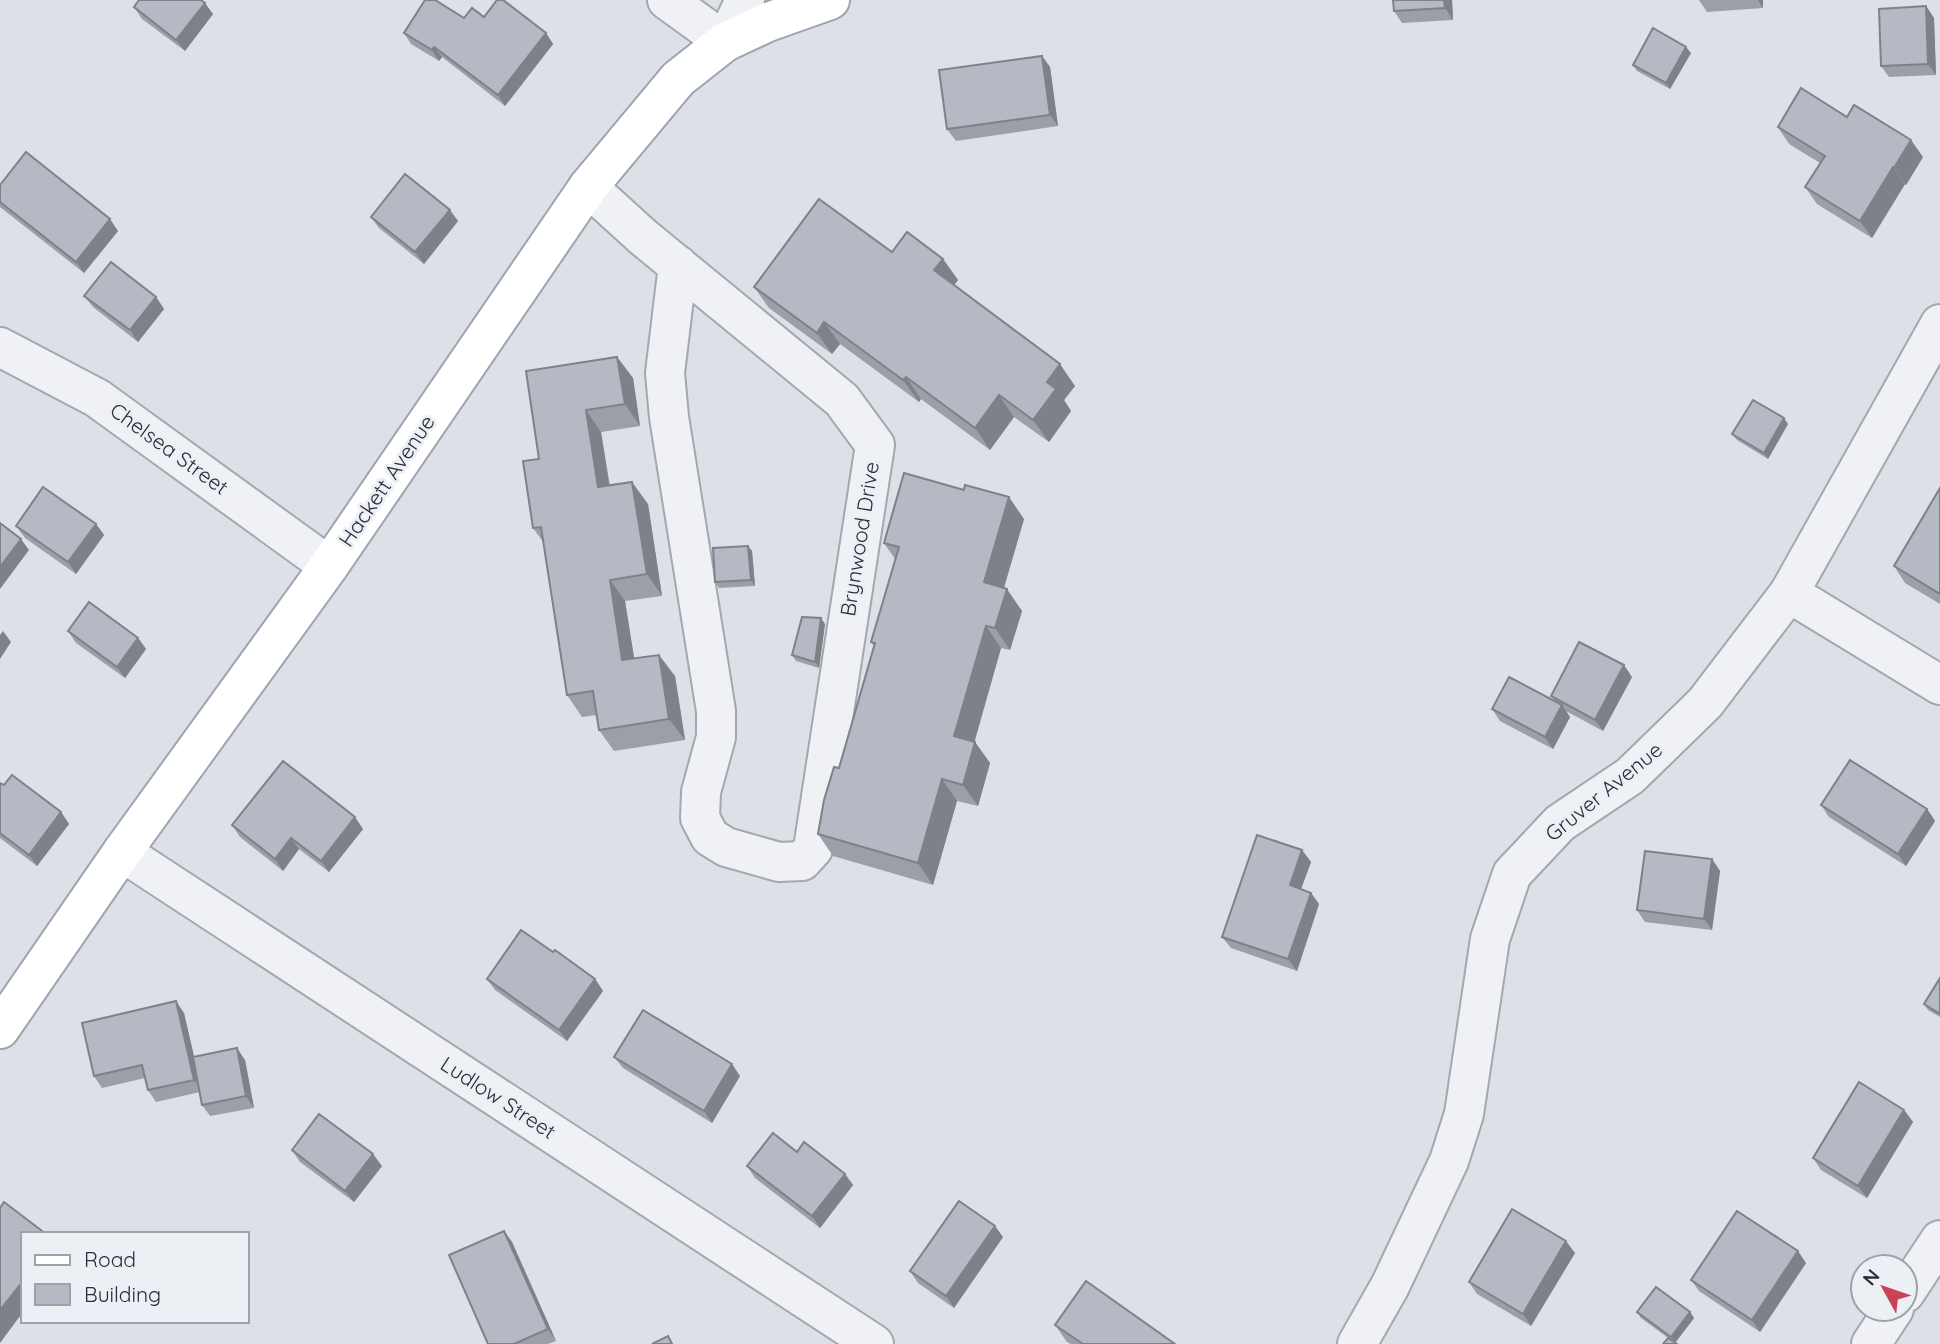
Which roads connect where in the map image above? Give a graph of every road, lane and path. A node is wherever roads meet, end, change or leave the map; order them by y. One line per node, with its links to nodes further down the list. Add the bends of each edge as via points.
1 (667, 0): 4 (street)
2 (745, 0): 4 (street)
3 (830, 0): 4 (main road, Hackett Avenue)
4 (724, 41): 5 (main road, Hackett Avenue, via 678,79)
5 (588, 187): 6 (street, Brynwood Drive); 9 (main road, Hackett Avenue)
6 (678, 265): 6 (street, Brynwood Drive, via 842,400 875,445 813,849 802,862 779,862 726,847 710,837 700,818 701,792 716,737 716,711 665,373)
7 (1940, 324): 10 (street, Gruver Avenue)
8 (0, 347): 9 (street, Chelsea Street, via 97,398)
9 (329, 566): 12 (main road, Hackett Avenue)
10 (1789, 593): 11 (street); 17 (street, Gruver Avenue, via 1705,703 1630,776 1560,823 1512,874 1490,939 1464,1114 1449,1161)
11 (1940, 685)
12 (122, 852): 13 (main road, Hackett Avenue); 18 (street, Ludlow Street)
13 (0, 1029)
14 (1940, 1240): 15 (street)
15 (1919, 1272)
16 (1885, 1323): 19 (street)
17 (1366, 1339)
18 (874, 1344)
19 (1871, 1344)

